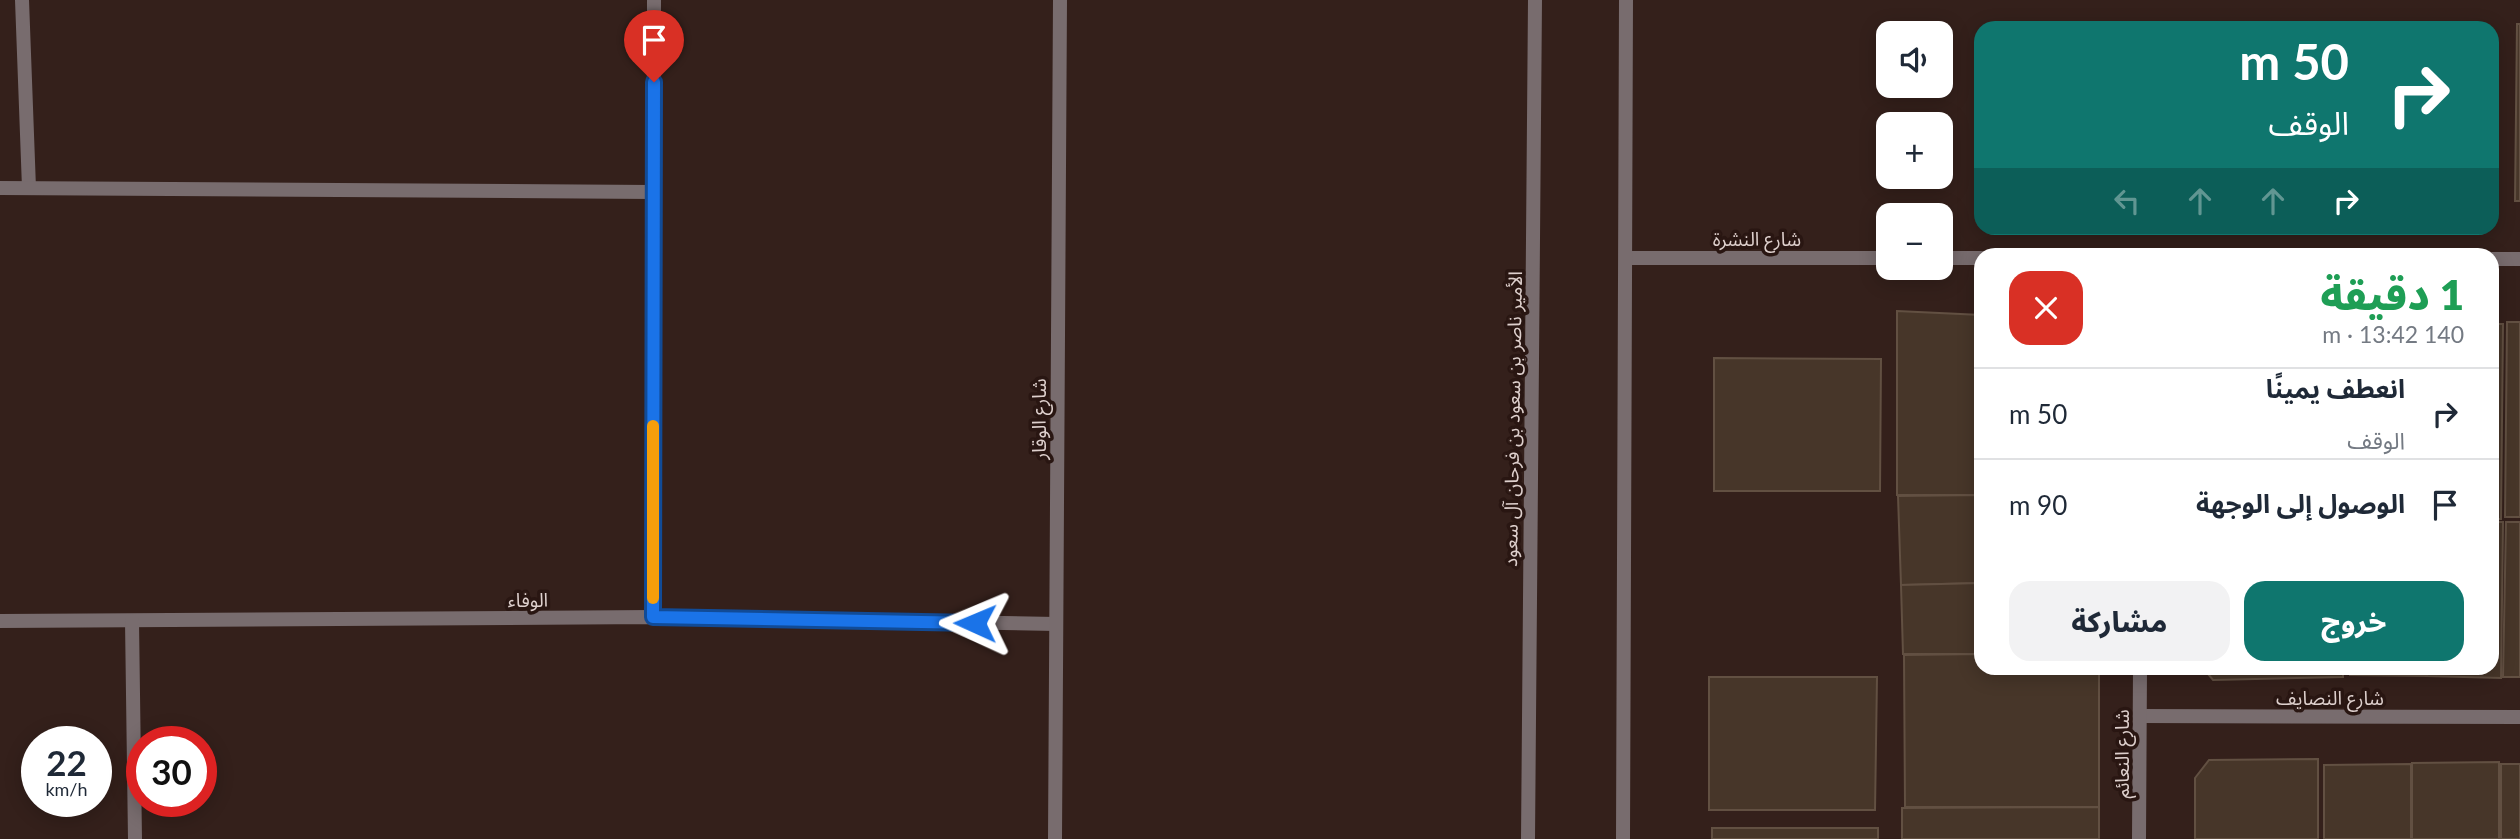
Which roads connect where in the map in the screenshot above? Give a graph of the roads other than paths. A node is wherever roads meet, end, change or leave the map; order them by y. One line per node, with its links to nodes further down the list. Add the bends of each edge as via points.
1 (22, 0): 7 (street)
2 (654, 0): 8 (street)
3 (1060, 0): 18 (street, شارع الوقار)
4 (1535, 0): 24 (street, الأمير ناصر بن سعود بن فرحان آل سعود)
5 (1626, 0): 9 (street)
6 (0, 188): 7 (street)
7 (29, 188): 8 (street)
8 (653, 192): 15 (street)
9 (1626, 258): 10 (street, شارع النشرة); 25 (street)
10 (1876, 258)
11 (1953, 258): 12 (street)
12 (1974, 258)
13 (2499, 259): 14 (street)
14 (2520, 259)
15 (653, 617): 17 (street, الوفاء); 18 (street, الوفاء)
16 (0, 621): 17 (street, الوفاء)
17 (132, 621): 22 (street)
18 (1056, 624): 23 (street, شارع الوقار)
19 (2140, 675): 20 (street, شارع النعائم)
20 (2140, 716): 21 (street, شارع النصايف); 26 (street, شارع النعائم)
21 (2520, 717)
22 (135, 839)
23 (1055, 839)
24 (1528, 839)
25 (1623, 839)
26 (2139, 839)

